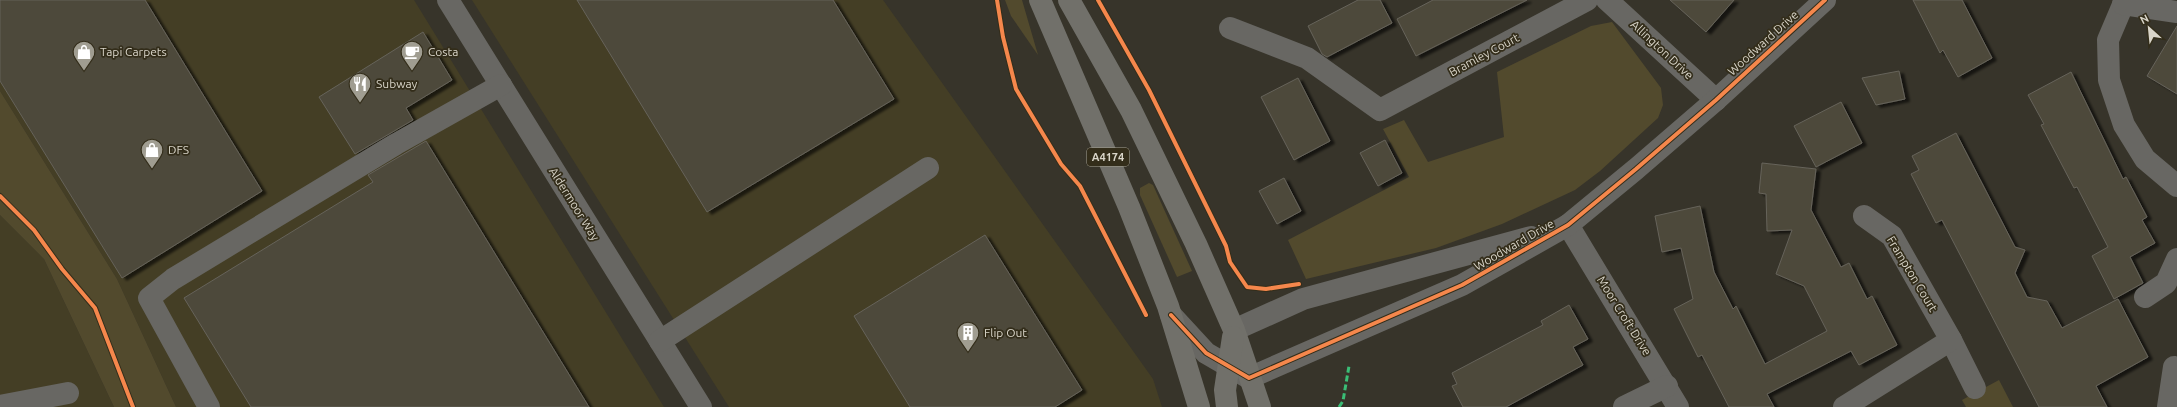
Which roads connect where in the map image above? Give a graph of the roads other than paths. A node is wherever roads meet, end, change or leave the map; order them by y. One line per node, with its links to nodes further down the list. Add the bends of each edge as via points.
1 (448, 0): 10 (street, Aldermoor Way)
2 (1040, 0): 18 (main road, A4174, via 1129,207)
3 (1069, 0): 19 (main road, via 1131,110 1196,244)
4 (1587, 0): 9 (street, Bramley Court, via 1380,110 1307,58)
5 (1607, 0): 11 (street, Allington Drive)
6 (1825, 0): 11 (street, Woodward Drive)
7 (2124, 2): 8 (street); 13 (street, via 2108,40 2109,80 2124,125 2145,159)
8 (2177, 12)
9 (1230, 28)
10 (501, 85): 21 (street, Aldermoor Way); 29 (street, via 396,144 180,274 149,298)
11 (1716, 100): 15 (street, Woodward Drive)
12 (928, 168): 21 (street)
13 (2177, 186)
14 (1864, 216): 20 (street, Frampton Court, via 1892,236)
15 (1568, 225): 19 (street, Woodward Drive, via 1476,253 1303,299); 24 (street, Woodward Drive, via 1462,285); 25 (street, Moor Croft Drive)
16 (2177, 259): 17 (street, via 2166,283)
17 (2145, 297)
18 (1171, 315): 22 (street, via 1206,353); 31 (main road, A4174)
19 (1234, 330): 22 (main road); 24 (main road)
20 (1951, 340): 26 (street, Frampton Court); 36 (street)
21 (660, 341): 30 (street, Aldermoor Way)
22 (1229, 366): 24 (street); 32 (main road, via 1225,390)
23 (2174, 367): 37 (street)
24 (1249, 378): 33 (main road)
25 (1668, 386): 34 (street); 35 (street, Moor Croft Drive)
26 (1975, 388)
27 (68, 393): 28 (street)
28 (0, 406)
29 (209, 407)
30 (701, 407)
31 (1200, 407)
32 (1227, 407)
33 (1260, 407)
34 (1624, 407)
35 (1678, 407)
36 (1844, 407)
37 (2168, 407)

